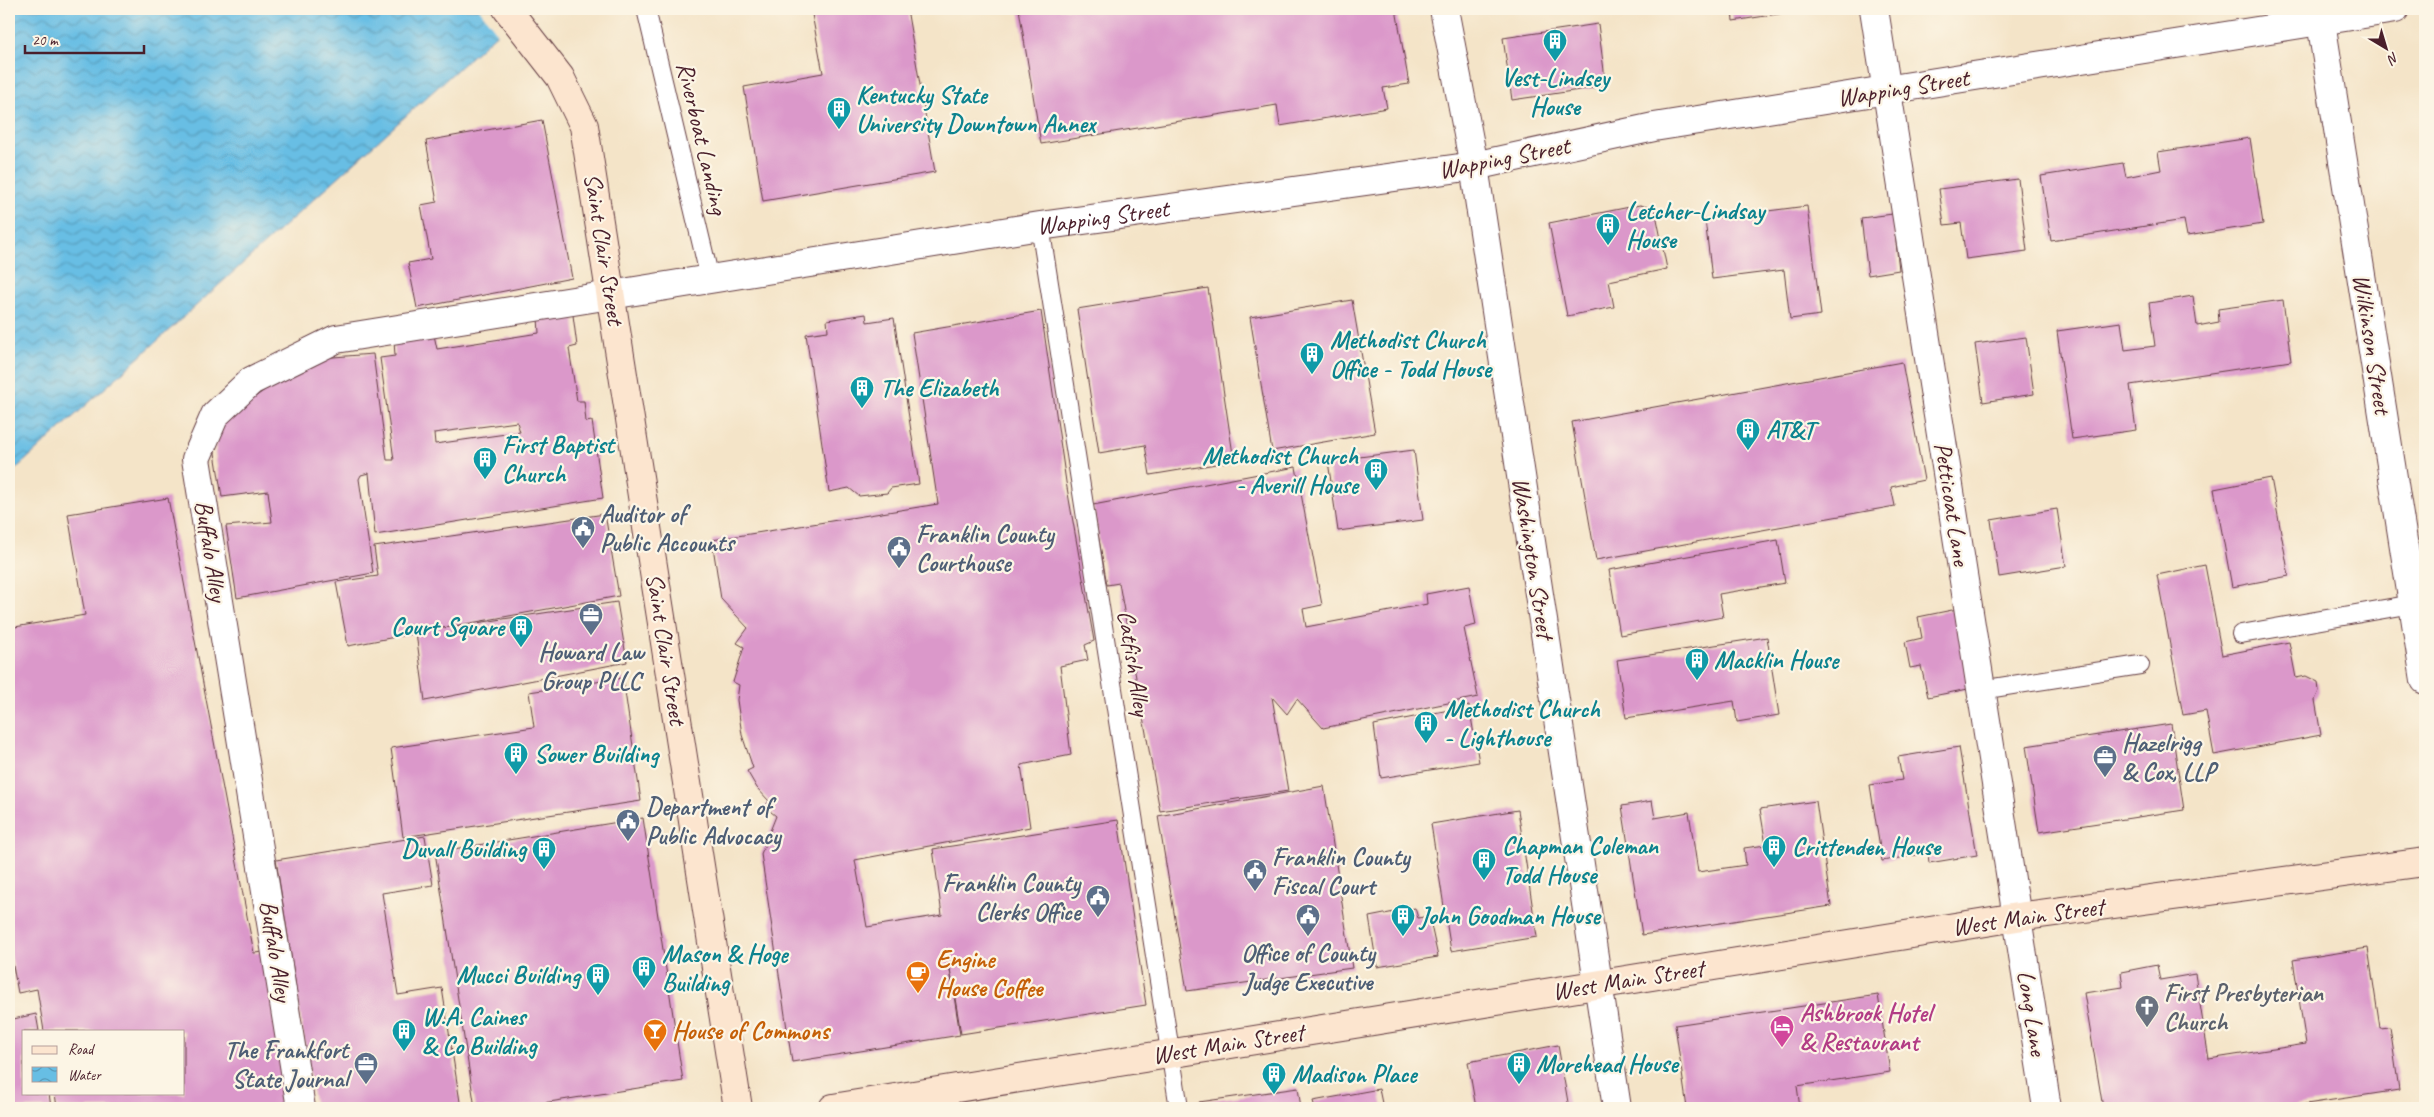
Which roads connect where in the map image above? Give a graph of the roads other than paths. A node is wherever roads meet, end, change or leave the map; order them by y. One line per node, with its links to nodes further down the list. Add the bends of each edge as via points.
1 (507, 9): 11 (main road, Saint Clair Street, via 560,77 584,126)
2 (646, 9): 10 (lane, Riverboat Landing)
3 (1444, 9): 8 (street, Washington Street)
4 (1874, 9): 7 (street, Petticoat Lane)
5 (2395, 9): 6 (street, Wapping Street)
6 (2320, 15): 7 (street, Wapping Street); 12 (street, Wilkinson Street)
7 (1887, 90): 8 (street, Wapping Street, via 1654,128); 16 (street, Petticoat Lane)
8 (1474, 166): 9 (street, Wapping Street); 19 (street, Washington Street)
9 (1040, 226): 10 (street, Wapping Street); 20 (lane, Catfish Alley)
10 (710, 279): 11 (street, Wapping Street)
11 (611, 295): 21 (street, Buffalo Alley, via 336,339 251,381 215,415 196,459); 22 (main road, Saint Clair Street)
12 (2413, 604): 13 (lane); 15 (street, Wilkinson Street)
13 (2241, 634)
14 (2140, 665): 16 (lane)
15 (2425, 680)
16 (1981, 690): 18 (street, Petticoat Lane)
17 (2425, 862): 18 (main road, West Main Street)
18 (2017, 917): 19 (main road, West Main Street); 26 (street, Long Lane)
19 (1598, 984): 20 (main road, West Main Street); 25 (street, Washington Street)
20 (1170, 1054): 23 (main road, West Main Street); 24 (lane, Catfish Alley)
21 (301, 1108)
22 (738, 1108)
23 (833, 1108)
24 (1178, 1108)
25 (1617, 1108)
26 (2047, 1108)

